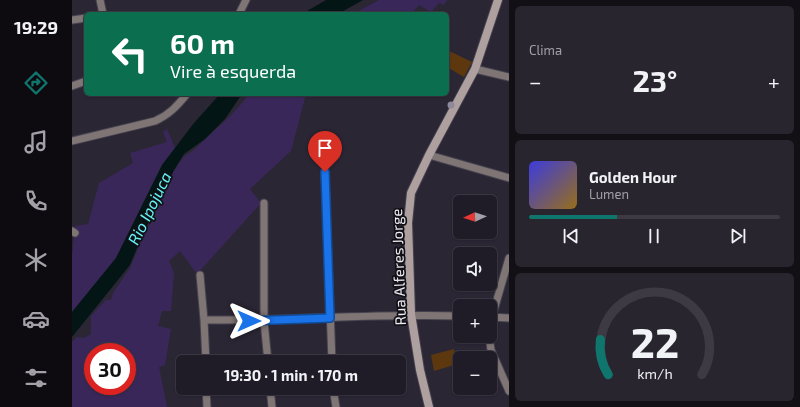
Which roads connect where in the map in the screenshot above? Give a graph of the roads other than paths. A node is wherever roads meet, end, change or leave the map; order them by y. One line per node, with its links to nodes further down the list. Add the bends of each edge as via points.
1 (100, 0): 4 (street)
2 (246, 0): 5 (street)
3 (498, 0): 8 (street, Rua Alferes Jorge)
4 (103, 12)
5 (240, 12)
6 (84, 18): 7 (street)
7 (72, 20)
8 (475, 69): 9 (street); 14 (street, Rua Alferes Jorge)
9 (509, 77)
10 (84, 82): 11 (street)
11 (72, 86)
12 (185, 96): 13 (street, via 167,116 155,121)
13 (72, 141)
14 (429, 155): 16 (street); 21 (street, Rua Alferes Jorge, via 411,193 408,210)
15 (325, 172): 23 (street)
16 (509, 178)
17 (264, 203): 27 (street)
18 (509, 258): 20 (street)
19 (200, 275): 26 (street)
20 (497, 299)
21 (411, 314): 22 (street); 23 (street); 39 (street, Rua Alferes Jorge)
22 (453, 316)
23 (330, 318): 27 (street); 31 (street)
24 (509, 318): 25 (street)
25 (497, 319)
26 (204, 320): 27 (street); 29 (street)
27 (264, 321): 30 (street)
28 (490, 343): 32 (street)
29 (206, 355)
30 (267, 355)
31 (332, 355)
32 (509, 390)
33 (206, 395): 36 (street)
34 (271, 395): 37 (street)
35 (334, 395): 38 (street)
36 (207, 407)
37 (272, 407)
38 (336, 407)
39 (429, 407)

